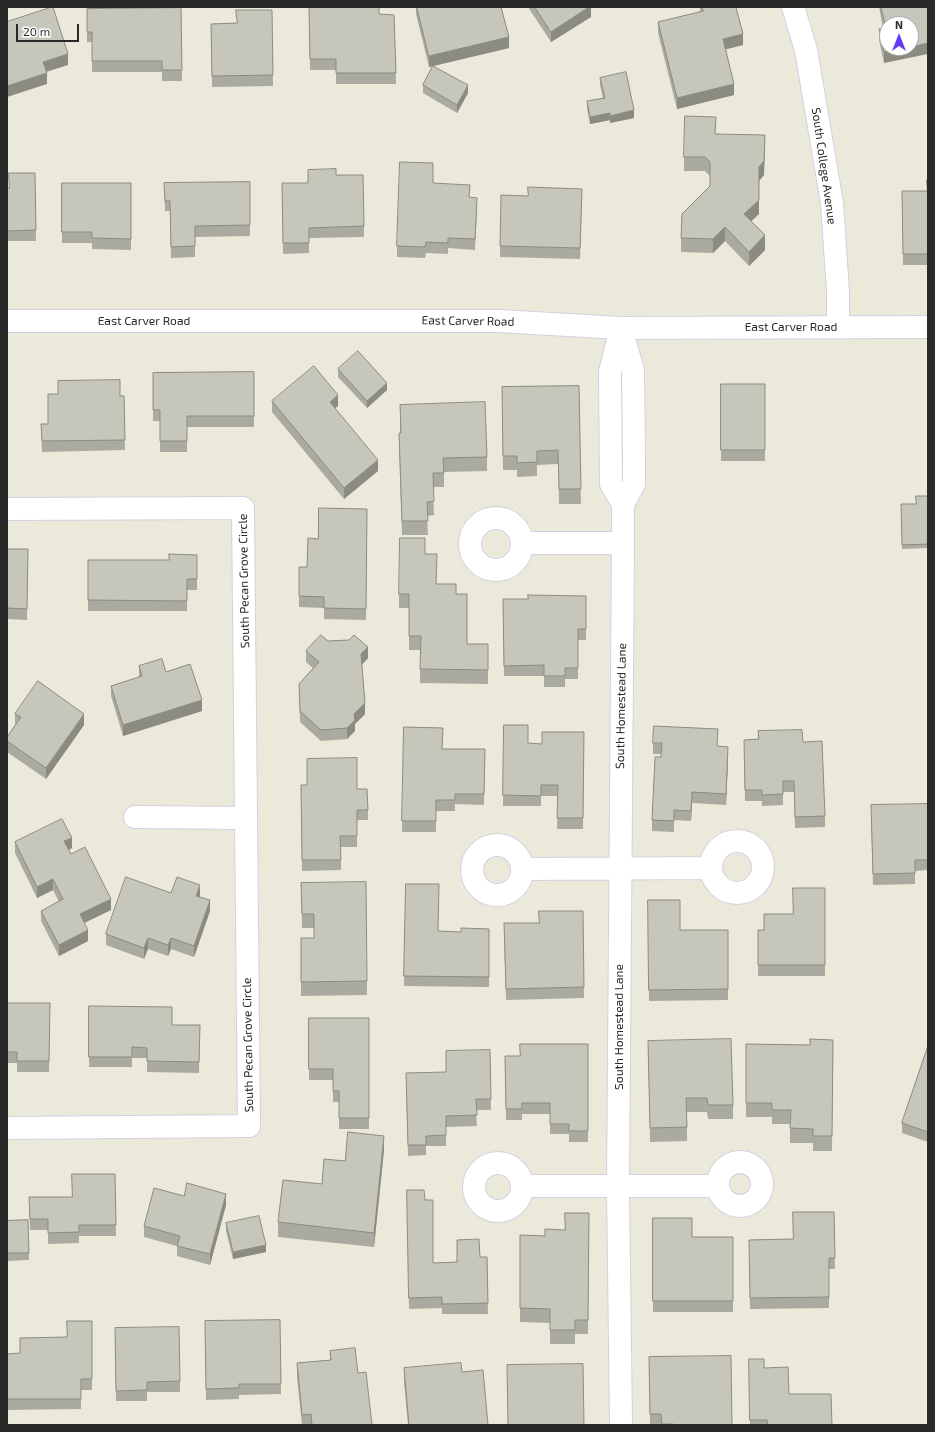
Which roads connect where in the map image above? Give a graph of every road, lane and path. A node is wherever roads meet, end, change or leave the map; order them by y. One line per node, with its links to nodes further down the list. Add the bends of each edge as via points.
1 (793, 7): 3 (street, South College Avenue, via 806,50 832,203)
2 (7, 321): 5 (street, East Carver Road, via 499,321)
3 (838, 327): 4 (street, East Carver Road); 5 (street, East Carver Road)
4 (928, 327)
5 (620, 328): 8 (street, South Homestead Lane, via 610,372 611,484 623,504)
6 (7, 509): 10 (street, South Pecan Grove Circle, via 243,508)
7 (522, 543): 8 (street)
8 (623, 543): 13 (street, South Homestead Lane)
9 (135, 817): 10 (street)
10 (246, 818): 14 (street, South Pecan Grove Circle, via 249,1126)
11 (710, 868): 13 (street)
12 (523, 869): 13 (street)
13 (620, 869): 16 (street, South Homestead Lane)
14 (7, 1128)
15 (522, 1186): 16 (street)
16 (618, 1186): 17 (street); 18 (street, South Homestead Lane)
17 (718, 1186)
18 (621, 1425)

